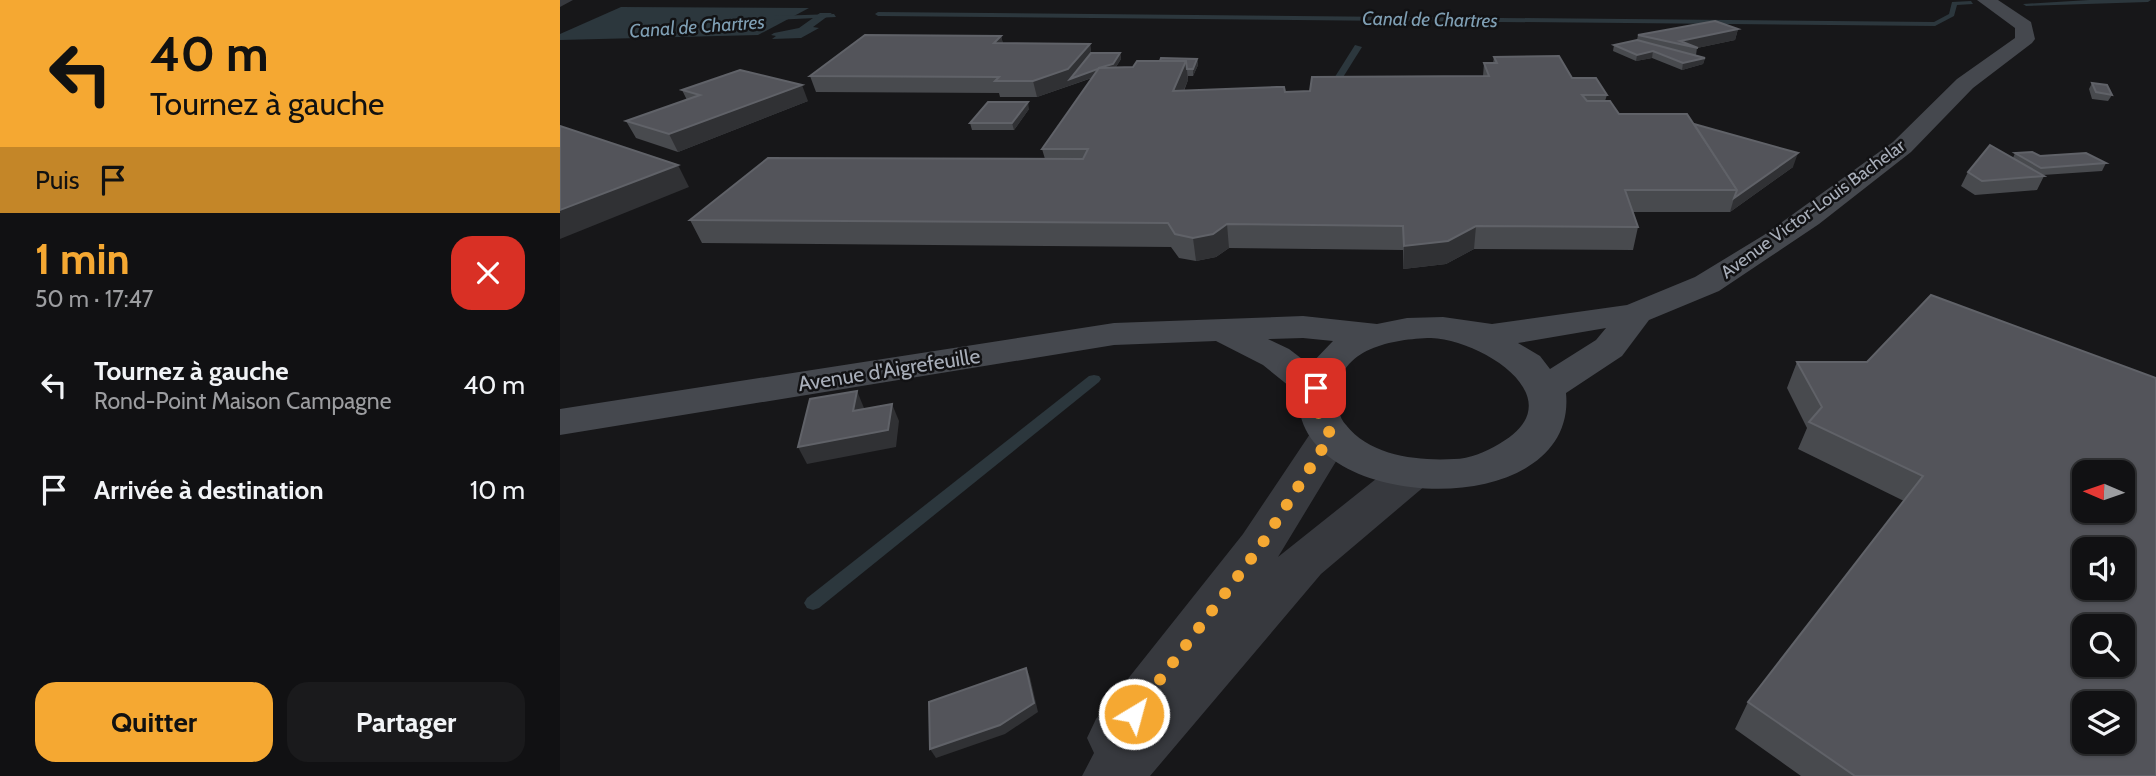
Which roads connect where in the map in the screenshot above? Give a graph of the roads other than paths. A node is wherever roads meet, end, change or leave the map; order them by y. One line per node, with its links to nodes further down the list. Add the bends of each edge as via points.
1 (1997, 6): 2 (main road, Avenue Victor-Louis Bachelar, via 2024,26 2025,39 1970,80 1902,147 1721,278)
2 (1636, 314): 5 (main road, Avenue Victor-Louis Bachelar); 7 (main road, Avenue Victor-Louis Bachelar, via 1609,348)
3 (1219, 329): 4 (main road, Avenue d'Aigrefeuille, via 1303,327); 6 (main road, Avenue d'Aigrefeuille, via 1276,357); 8 (main road, Avenue d'Aigrefeuille, via 1114,334)
4 (1376, 334): 5 (main road, via 1410,327); 6 (main road, via 1348,347 1327,366)
5 (1480, 335): 7 (main road, via 1509,348 1532,366)
6 (1316, 388): 9 (main road, via 1318,412)
7 (1546, 389): 10 (main road, via 1549,409 1544,429 1530,447 1508,462 1445,477)
8 (560, 422)
9 (1331, 435): 10 (main road, via 1379,466); 11 (street, via 1260,547)
10 (1411, 474): 12 (street, via 1304,561)
11 (1087, 776)
12 (1112, 776)

